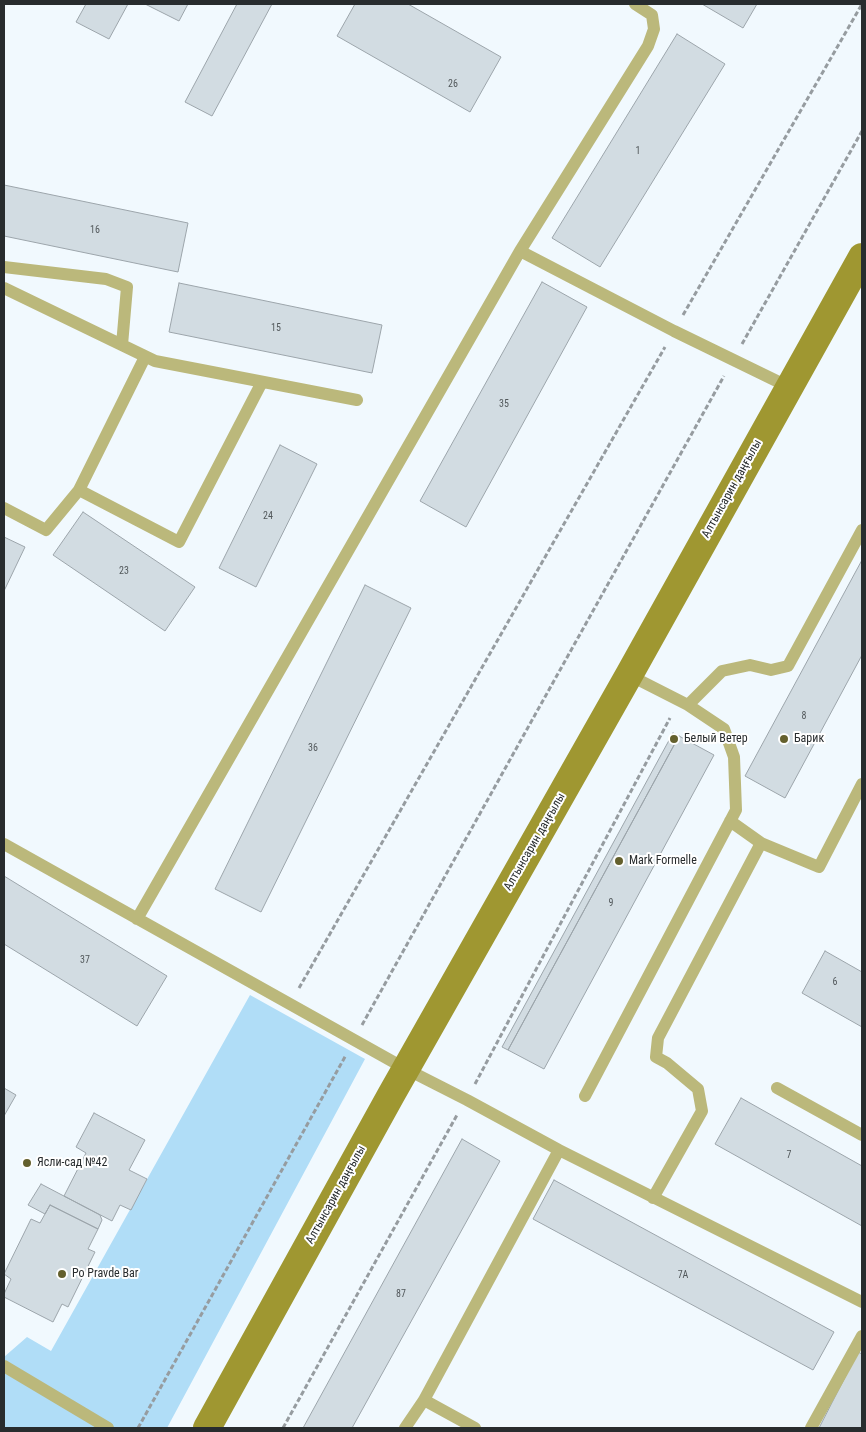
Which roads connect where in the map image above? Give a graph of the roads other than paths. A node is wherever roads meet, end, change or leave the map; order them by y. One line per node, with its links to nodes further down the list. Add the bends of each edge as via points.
1 (635, 4): 2 (lane, via 652,15 654,29 648,46)
2 (520, 251): 9 (lane); 20 (lane)
3 (862, 257): 9 (main road, Алтынсарин даңғылы)
4 (4, 267): 6 (lane, via 106,279 127,287)
5 (4, 288): 6 (lane)
6 (122, 345): 7 (lane)
7 (145, 357): 8 (lane); 11 (lane)
8 (262, 382): 10 (lane); 11 (lane, via 179,542)
9 (789, 387): 14 (main road, Алтынсарин даңғылы)
10 (357, 400)
11 (79, 490): 12 (lane, via 46,530)
12 (4, 508)
13 (862, 530): 15 (lane, via 788,666 771,670 750,665 722,671)
14 (630, 675): 15 (lane); 21 (main road, Алтынсарин даңғылы)
15 (688, 705): 17 (lane, via 724,729 734,757 736,810)
16 (862, 784): 18 (lane, via 819,867)
17 (730, 821): 18 (lane); 23 (lane)
18 (761, 843): 26 (lane, via 658,1038 656,1057 698,1089 702,1111)
19 (4, 844): 20 (lane)
20 (137, 919): 21 (lane)
21 (406, 1069): 25 (lane); 32 (main road, Алтынсарин даңғылы)
22 (777, 1088): 24 (lane)
23 (585, 1096)
24 (862, 1134)
25 (558, 1150): 26 (lane); 30 (lane)
26 (653, 1198): 27 (lane)
27 (862, 1302)
28 (862, 1336): 35 (lane)
29 (4, 1366): 31 (lane)
30 (424, 1400): 33 (lane); 34 (lane)
31 (108, 1428)
32 (208, 1428)
33 (405, 1428)
34 (476, 1428)
35 (811, 1428)

